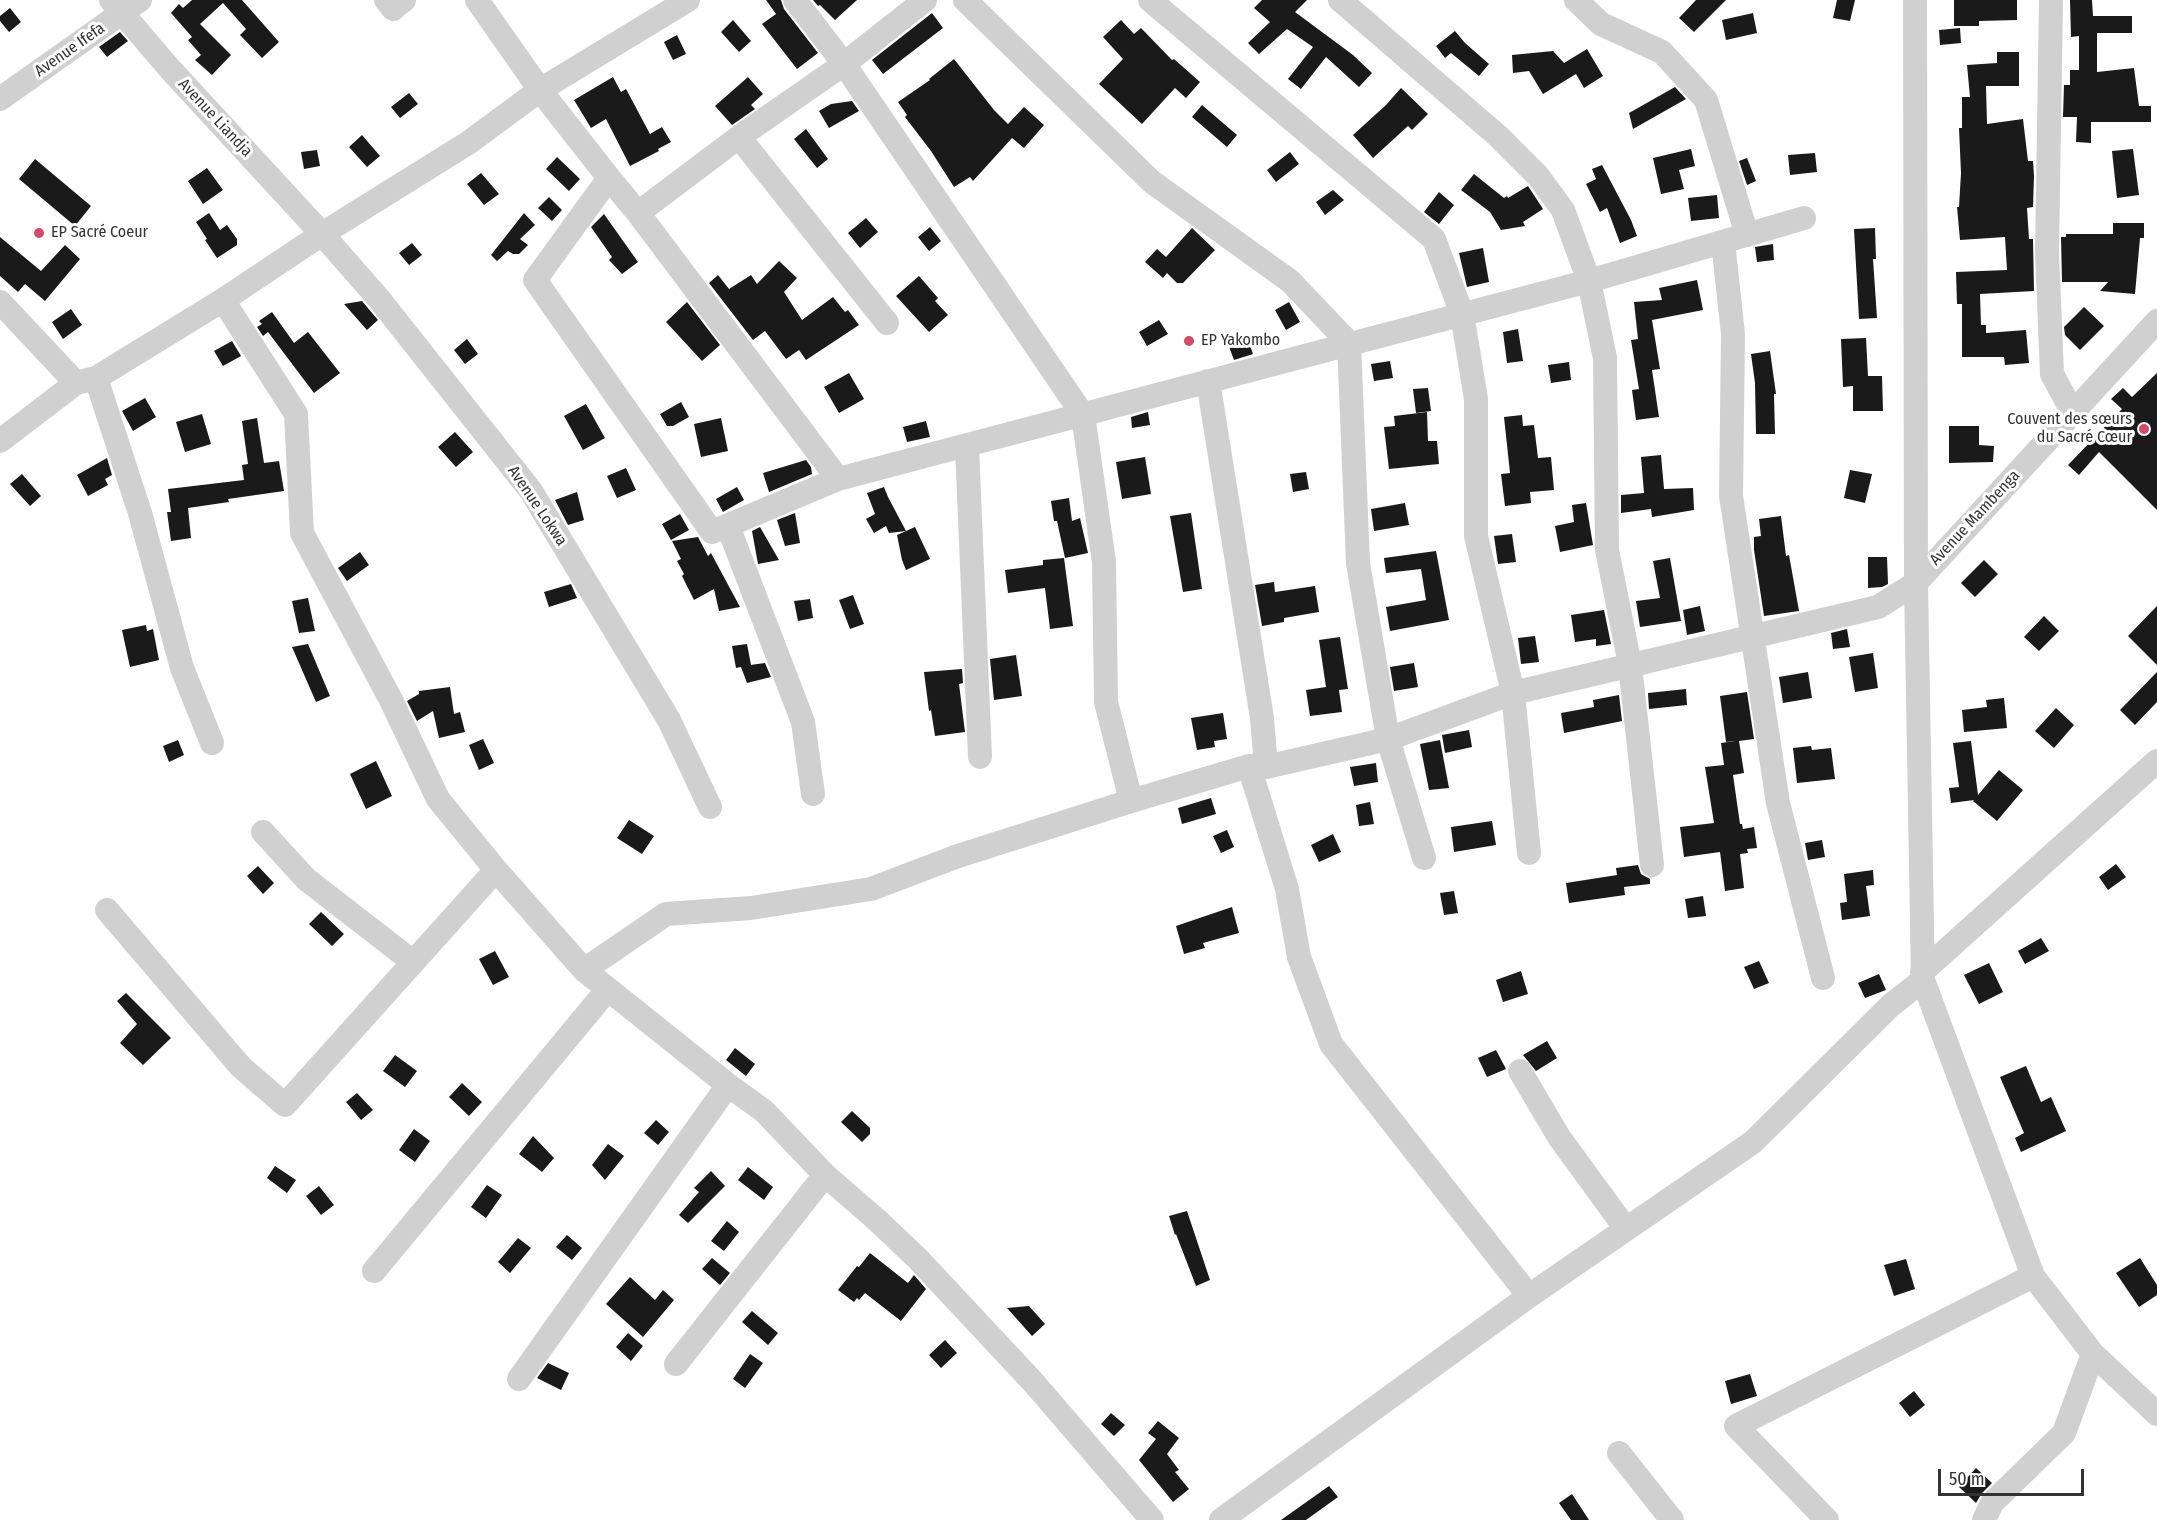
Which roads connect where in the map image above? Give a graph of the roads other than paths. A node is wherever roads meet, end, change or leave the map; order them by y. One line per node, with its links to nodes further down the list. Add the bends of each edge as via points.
1 (386, 0): 2 (street, via 393,9)
2 (404, 0)
3 (477, 0): 15 (street)
4 (688, 0): 15 (street)
5 (795, 0): 14 (street)
6 (925, 0): 14 (street)
7 (965, 0): 30 (street, via 1152,182 1290,281)
8 (1150, 0): 27 (street, via 1434,239)
9 (1340, 0): 24 (street, via 1498,136 1538,176 1563,210)
10 (1576, 0): 22 (street, via 1601,24 1662,52 1706,100)
11 (1915, 0): 39 (street)
12 (2051, 0): 33 (street, via 2047,252 2052,374)
13 (125, 4): 16 (street, Avenue Ifefa); 21 (street, Avenue Liandja, via 170,69)
14 (844, 64): 17 (street); 34 (street)
15 (540, 90): 18 (street); 21 (street, via 468,143)
16 (0, 99)
17 (739, 137): 19 (street); 29 (street)
18 (609, 178): 19 (street); 38 (street, via 535,280 712,532)
19 (638, 213): 37 (street)
20 (1804, 218): 22 (street)
21 (322, 234): 25 (street); 50 (street, Avenue Lokwa, via 379,299 531,491 669,720)
22 (1747, 235): 23 (street)
23 (1723, 242): 24 (street); 40 (street, via 1733,334 1731,496)
24 (1589, 281): 27 (street); 41 (street, via 1605,358 1607,550)
25 (223, 300): 31 (street); 55 (street, via 296,414 302,533 438,798)
26 (0, 302): 31 (street)
27 (1462, 314): 30 (street); 42 (street, via 1476,399 1476,537)
28 (2157, 321): 33 (street, Avenue Mambenga)
29 (887, 323)
30 (1349, 343): 32 (street); 43 (street, via 1358,563)
31 (86, 381): 35 (street); 44 (street, via 140,513 182,668)
32 (1209, 381): 34 (street); 47 (street, via 1262,718)
33 (2073, 413): 39 (street, Avenue Mambenga)
34 (1083, 415): 36 (street); 49 (street, via 1104,562 1106,702)
35 (0, 441)
36 (967, 446): 37 (street); 45 (street)
37 (838, 479): 38 (street)
38 (728, 526): 48 (street, via 803,722)
39 (1916, 583): 40 (street, Avenue Mambenga, via 1878,607); 59 (street)
40 (1752, 636): 41 (street, Avenue Mambenga); 60 (street, via 1778,803)
41 (1630, 665): 42 (street, Avenue Mambenga); 54 (street)
42 (1513, 693): 43 (street, Avenue Mambenga); 52 (street)
43 (1388, 739): 47 (street, Avenue Mambenga); 53 (street)
44 (212, 743)
45 (980, 757)
46 (2157, 761): 59 (street)
47 (1258, 766): 49 (street, Avenue Mambenga); 68 (street, via 1299,957 1330,1044)
48 (813, 794)
49 (1131, 801): 58 (street, Avenue Mambenga, via 958,856 871,889 751,908 666,914)
50 (710, 807)
51 (263, 832): 57 (street, via 306,879)
52 (1529, 853)
53 (1424, 858)
54 (1652, 865)
55 (496, 870): 57 (street); 58 (street)
56 (107, 910): 57 (street, via 241,1067 285,1105)
57 (413, 962)
58 (584, 970): 61 (street)
59 (1922, 976): 65 (street, via 1753,1142); 67 (street)
60 (1823, 978)
61 (608, 989): 63 (street); 66 (street)
62 (1520, 1071): 65 (street, via 1559,1137)
63 (728, 1086): 64 (street, via 764,1111); 71 (street)
64 (825, 1174): 70 (street); 74 (street, via 918,1259 1033,1382)
65 (1626, 1229): 68 (street)
66 (375, 1271)
67 (2033, 1276): 69 (street); 77 (street, via 1736,1426)
68 (1529, 1296): 75 (street)
69 (2094, 1354): 72 (street); 78 (street, via 2064,1434 1992,1503)
70 (676, 1364)
71 (519, 1379)
72 (2157, 1414)
73 (1619, 1453): 76 (street)
74 (1152, 1520)
75 (1221, 1520)
76 (1672, 1520)
77 (1827, 1520)
78 (1984, 1520)

